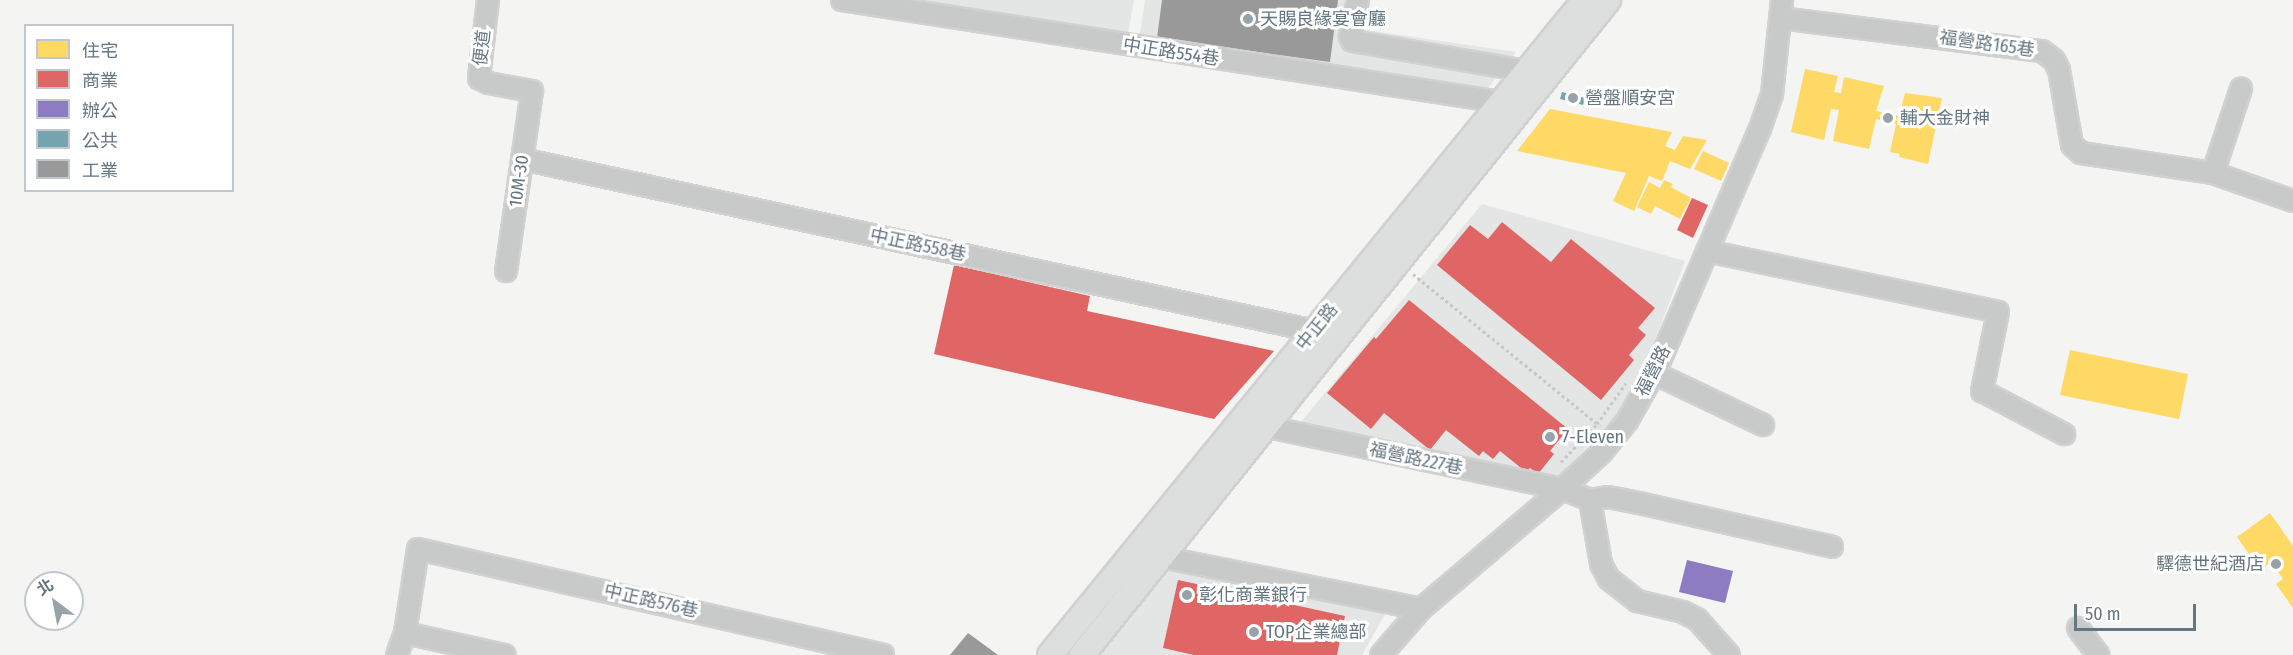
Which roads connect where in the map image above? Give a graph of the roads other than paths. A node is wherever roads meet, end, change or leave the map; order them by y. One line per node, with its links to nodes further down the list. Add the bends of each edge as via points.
1 (488, 0): 9 (street, 便道, via 480,78)
2 (842, 0): 10 (street, 中正路554巷)
3 (1358, 0): 7 (street, via 1350,36 1353,41)
4 (1585, 0): 7 (main road, 中正路)
5 (1608, 0): 20 (main road, 中正路)
6 (1781, 9): 12 (street, 福營路165巷, via 2042,51 2059,70 2072,146 2081,153); 14 (street, 福營路, via 1772,94)
7 (1526, 71): 10 (main road, 中正路)
8 (2241, 89): 12 (street)
9 (532, 91): 11 (street, 10M-30)
10 (1501, 102): 16 (main road, 中正路)
11 (522, 159): 15 (street, 10M-30); 16 (street, 中正路558巷)
12 (2213, 173): 13 (street, 福營路165巷)
13 (2293, 201)
14 (1707, 251): 17 (street, 福營路); 21 (street, via 1998,312 1982,391)
15 (507, 271)
16 (1314, 331): 18 (main road, 中正路)
17 (1654, 373): 19 (street); 22 (street, 福營路, via 1614,438)
18 (1241, 421): 20 (street, 福營路227巷); 32 (main road, 中正路)
19 (1763, 425)
20 (1265, 427): 22 (street, 福營路227巷); 25 (main road, 中正路)
21 (2064, 434)
22 (1562, 489): 23 (street, 福營路227巷); 26 (street, 福營路)
23 (1590, 500): 24 (street, 福營路227巷, via 1608,497 1639,503); 35 (street, via 1601,564 1609,579 1637,601 1697,619)
24 (1832, 547)
25 (1161, 557): 26 (street); 33 (main road, 中正路)
26 (1421, 609): 34 (street, 福營路)
27 (2078, 628): 36 (street)
28 (405, 633): 29 (street); 30 (street); 31 (street, 中正路576巷, via 418,549)
29 (397, 655)
30 (505, 655)
31 (883, 655)
32 (1050, 655)
33 (1082, 655)
34 (1381, 655)
35 (1729, 655)
36 (2098, 655)

